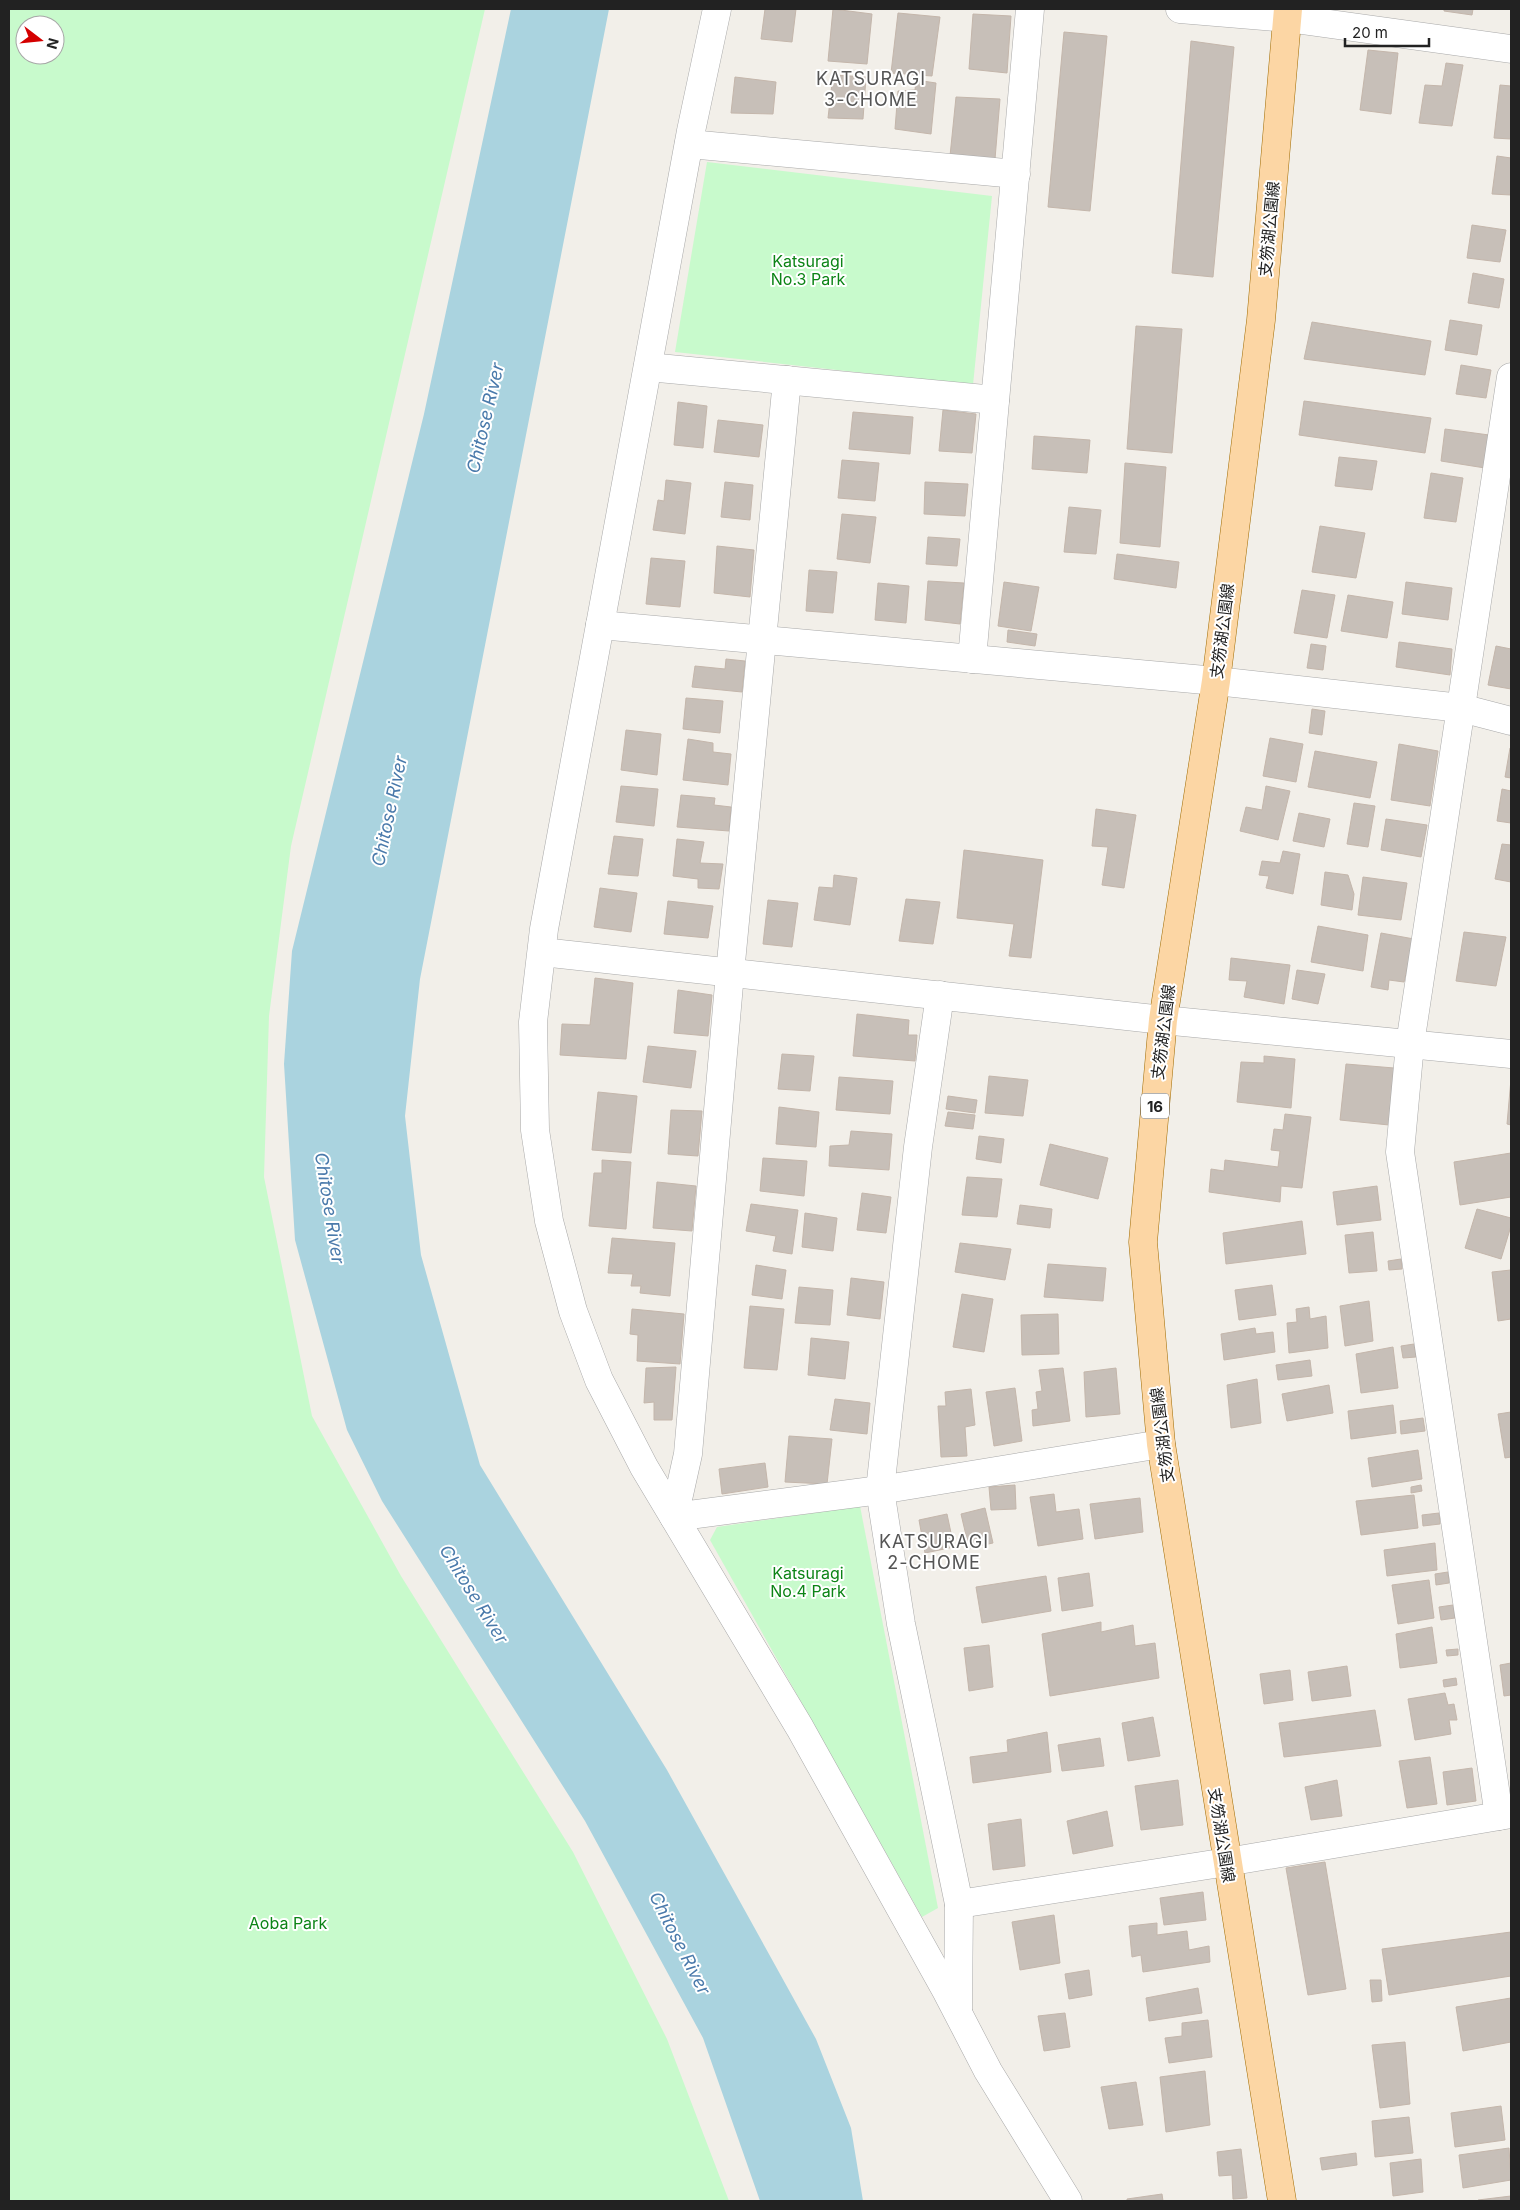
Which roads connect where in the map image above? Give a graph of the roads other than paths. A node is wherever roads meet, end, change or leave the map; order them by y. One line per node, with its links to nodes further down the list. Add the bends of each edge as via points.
1 (717, 9): 6 (street)
2 (1030, 9): 7 (street)
3 (1180, 9): 4 (street)
4 (1288, 14): 5 (street); 16 (main road, 支笏湖公園線 / 16, via 1260,320)
5 (1511, 49)
6 (689, 144): 7 (street); 8 (street)
7 (1016, 174): 11 (street)
8 (648, 366): 10 (street); 13 (street)
9 (1511, 376): 12 (street)
10 (787, 380): 11 (street); 14 (street)
11 (995, 400): 15 (street)
12 (1504, 478): 17 (street)
13 (600, 625): 14 (street); 19 (street)
14 (762, 640): 15 (street); 20 (street)
15 (972, 659): 16 (street)
16 (1216, 681): 17 (street); 22 (main road, 支笏湖公園線 / 16)
17 (1461, 708): 18 (street); 23 (street)
18 (1511, 721)
19 (542, 952): 20 (street); 27 (street, via 533,1022 535,1130 549,1221 573,1311 599,1380)
20 (730, 973): 21 (street); 27 (street, via 688,1454)
21 (940, 995): 22 (street); 26 (street, via 918,1147)
22 (1163, 1020): 23 (street); 25 (main road, 支笏湖公園線 / 16, via 1143,1242)
23 (1410, 1044): 24 (street); 28 (street, via 1400,1152)
24 (1511, 1054)
25 (1161, 1444): 26 (street); 29 (main road, 支笏湖公園線 / 16)
26 (880, 1490): 27 (street); 30 (street, via 901,1624)
27 (674, 1517): 31 (street, via 800,1728)
28 (1505, 1815): 29 (street)
29 (1226, 1862): 30 (street); 33 (main road, 支笏湖公園線 / 16)
30 (959, 1904): 31 (street)
31 (958, 2014): 32 (street, via 988,2071)
32 (1068, 2201)
33 (1282, 2201)

